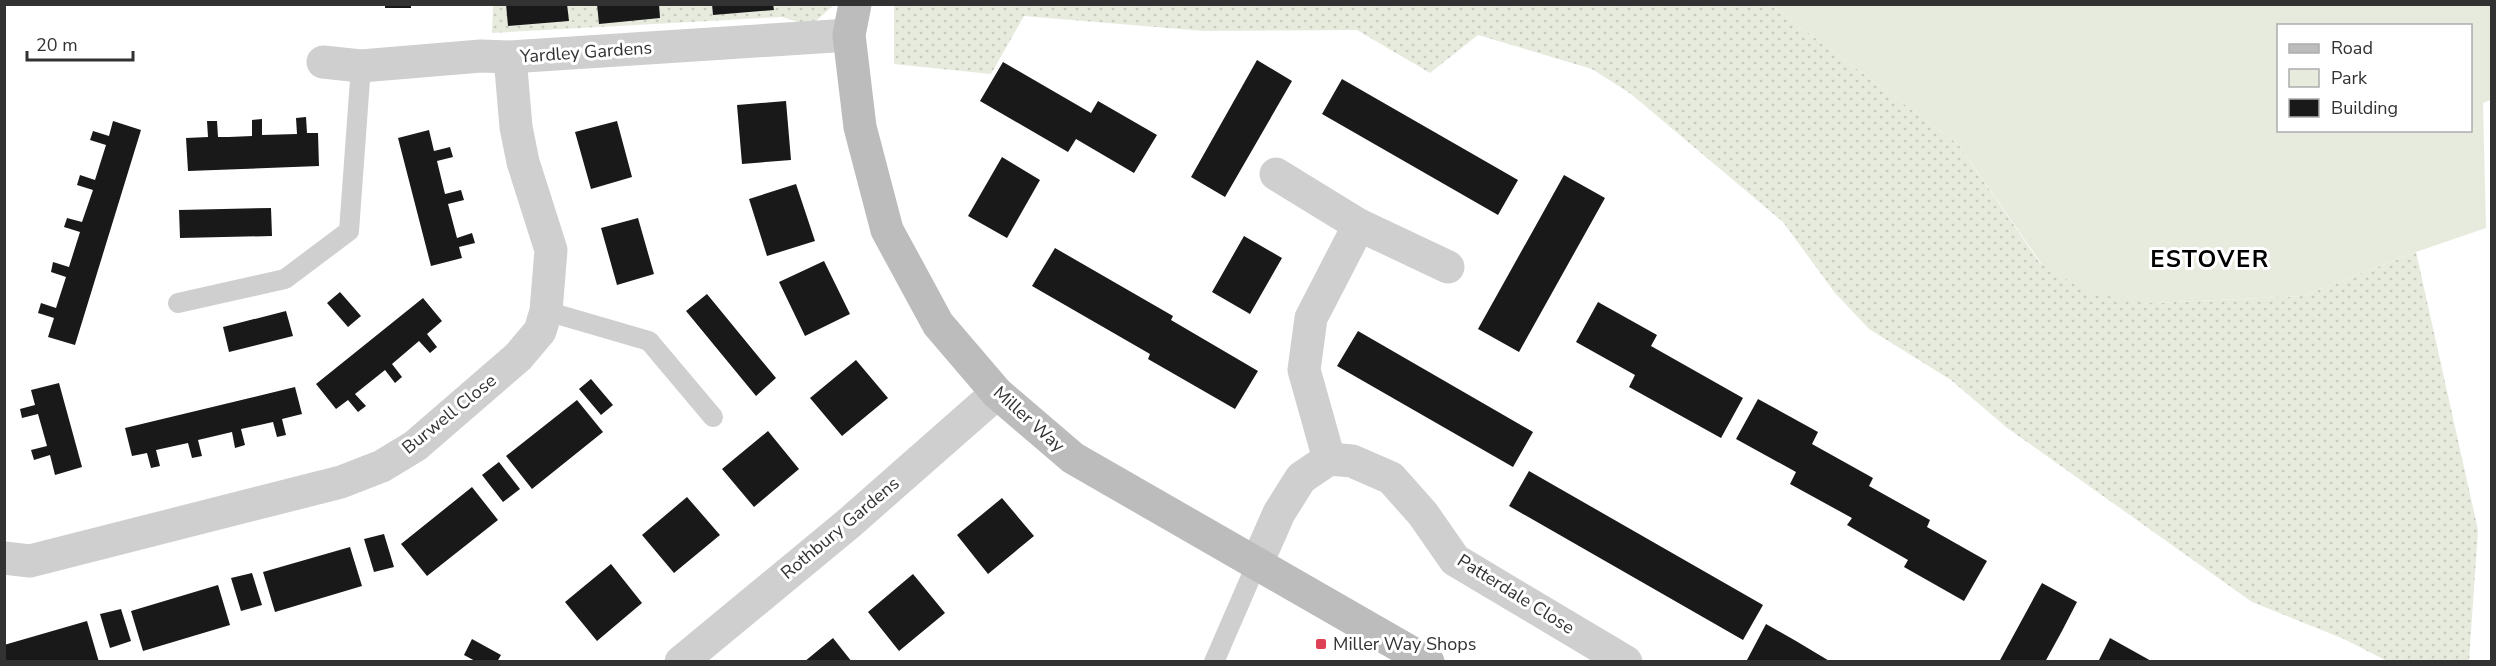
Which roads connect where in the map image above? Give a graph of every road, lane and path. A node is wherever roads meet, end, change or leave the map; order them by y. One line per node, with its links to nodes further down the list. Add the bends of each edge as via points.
1 (852, 20): 2 (street, Yardley Gardens); 10 (street, Miller Way, via 860,127 887,230 938,324)
2 (510, 57): 4 (street, Yardley Gardens); 9 (street, Burwell Close, via 523,162 551,250)
3 (323, 62): 4 (street, Yardley Gardens)
4 (361, 66): 8 (lane, via 349,231 285,279)
5 (1276, 174): 6 (street)
6 (1359, 225): 7 (street); 12 (street, via 1311,318 1304,370)
7 (1448, 267)
8 (178, 303)
9 (546, 311): 11 (lane, via 649,340); 13 (street, Burwell Close, via 540,331 518,357 416,446 382,466 341,482 30,561)
10 (997, 393): 14 (street, Miller Way, via 1073,459); 15 (street, Rothbury Gardens, via 848,524)
11 (713, 417)
12 (1329, 459): 14 (street, via 1301,478 1279,513); 18 (street, Patterdale Close, via 1353,461 1391,478 1423,514 1455,560)
13 (4, 558)
14 (1257, 563): 16 (lane); 17 (street, Miller Way)
15 (681, 662)
16 (1214, 662)
17 (1428, 662)
18 (1626, 662)

